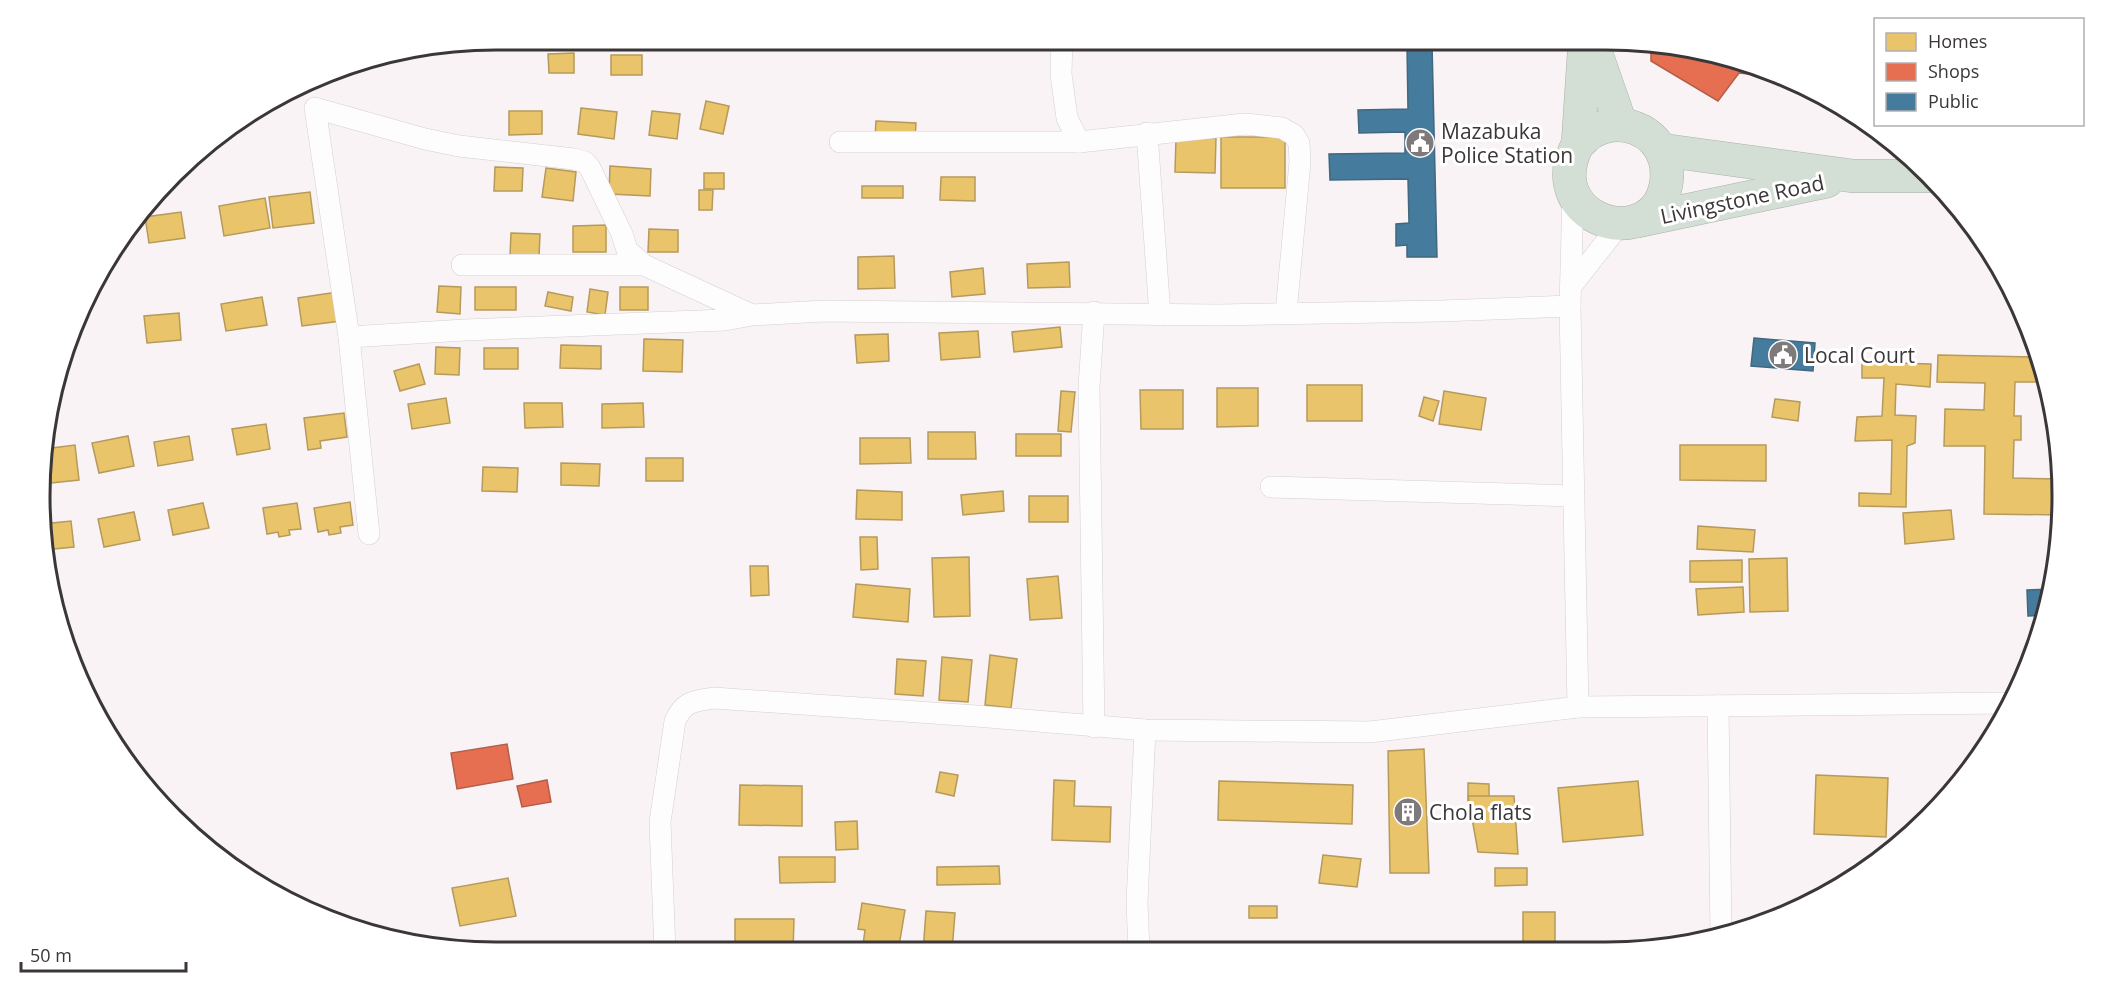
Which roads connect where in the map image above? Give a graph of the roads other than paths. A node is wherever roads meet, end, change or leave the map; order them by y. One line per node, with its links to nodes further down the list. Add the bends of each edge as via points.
1 (1062, 50): 7 (street, via 1066,118)
2 (1584, 50): 8 (highway)
3 (1595, 50): 4 (highway)
4 (1621, 125): 8 (highway, via 1605,126); 9 (highway, via 1645,132)
5 (1147, 134): 7 (street); 18 (street, via 1245,124 1282,128 1294,135 1299,142 1300,162); 20 (street)
6 (840, 142): 7 (street)
7 (1078, 142)
8 (1578, 144): 12 (highway, via 1569,168)
9 (1662, 150): 10 (highway, Livingstone Road); 13 (highway, Livingstone Road, via 1668,167 1667,185 1660,201 1647,214)
10 (1852, 176): 11 (highway, Livingstone Road); 13 (highway, Livingstone Road)
11 (1918, 176)
12 (1573, 194): 13 (highway, Livingstone Road, via 1584,210 1601,220); 16 (street)
13 (1626, 223): 16 (street)
14 (462, 265): 15 (street)
15 (644, 265): 19 (street); 21 (street, via 627,250 597,180 585,162 459,146 315,108)
16 (1571, 295): 18 (street, via 1441,311); 23 (street)
17 (1094, 312): 19 (street, via 824,311); 20 (street); 28 (street, via 1089,387)
18 (1286, 313): 20 (street)
19 (752, 315): 21 (street, via 725,320)
20 (1160, 315)
21 (349, 337): 24 (street)
22 (1271, 487): 23 (street)
23 (1574, 496): 27 (street)
24 (369, 534)
25 (2001, 703): 26 (street)
26 (1718, 706): 27 (street); 30 (street)
27 (1578, 707): 29 (street, via 1370,732)
28 (1094, 727): 29 (street); 31 (street, via 714,698 687,704 675,721 660,822)
29 (1145, 730): 32 (street)
30 (1720, 927)
31 (665, 942)
32 (1139, 942)

